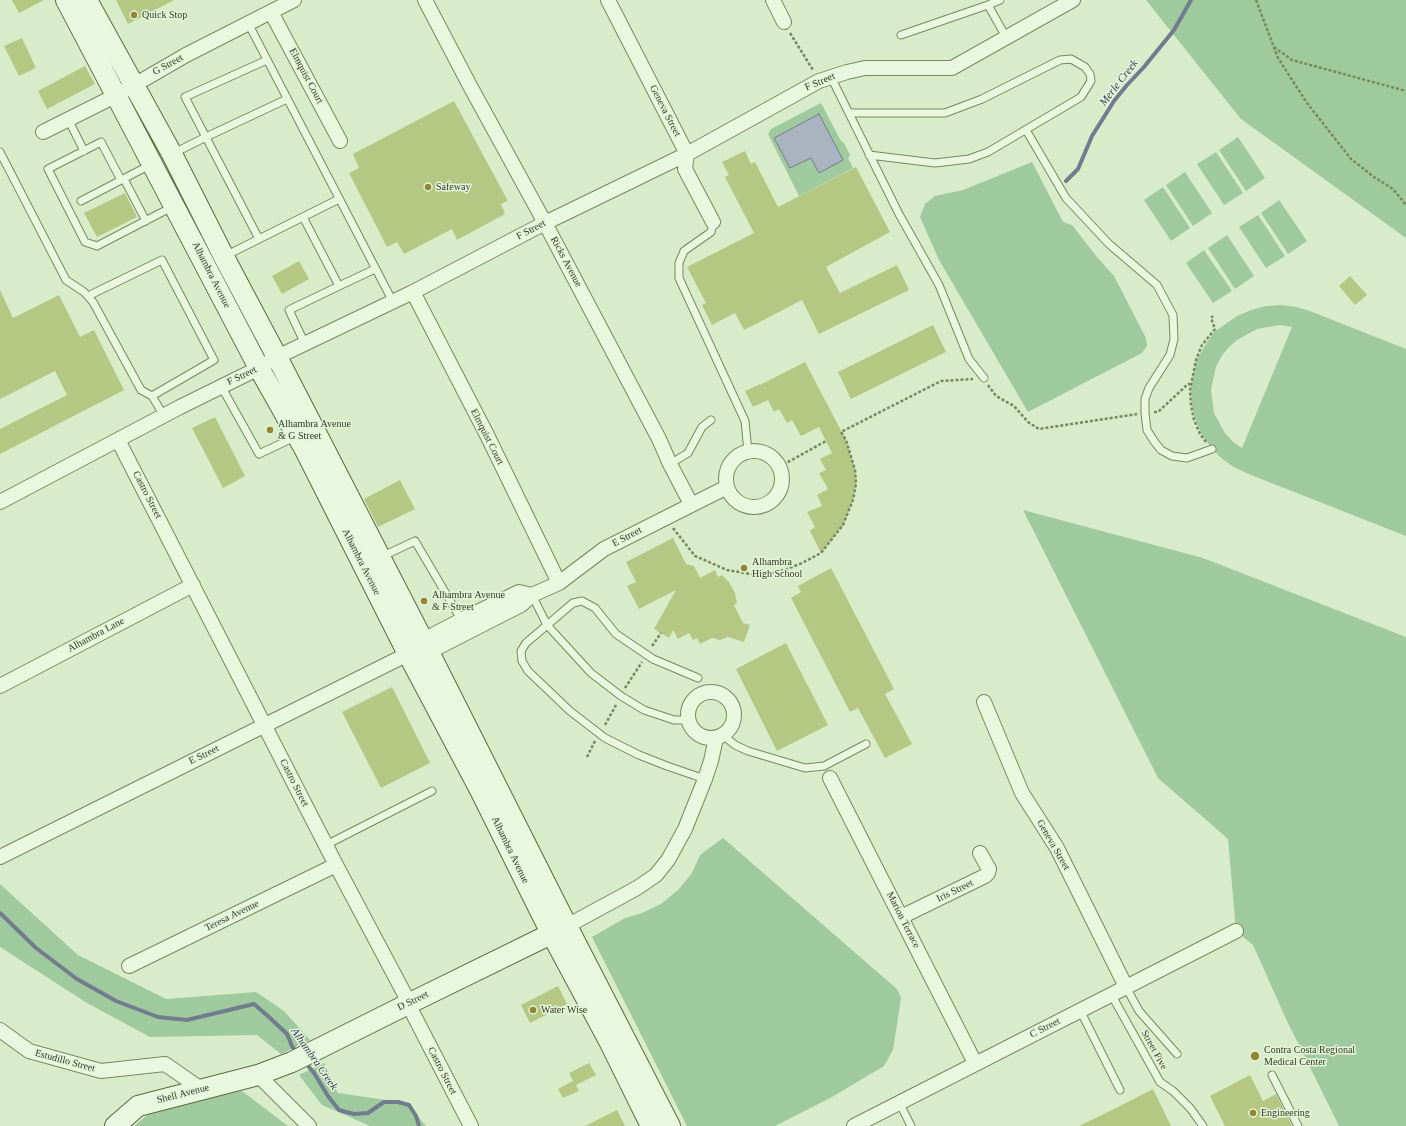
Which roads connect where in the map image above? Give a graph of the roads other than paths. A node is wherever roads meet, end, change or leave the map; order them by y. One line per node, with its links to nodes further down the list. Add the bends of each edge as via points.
1 (66, 0): 18 (main road, Alhambra Avenue)
2 (87, 0): 17 (main road, Alhambra Avenue)
3 (294, 0): 10 (street, G Street)
4 (425, 0): 38 (street, Ricks Avenue)
5 (608, 0): 29 (street, Geneva Street)
6 (773, 0): 11 (street)
7 (1000, 0): 9 (lane)
8 (1073, 0): 14 (street, F Street)
9 (988, 5): 13 (lane); 14 (lane)
10 (271, 12): 12 (street, G Street); 25 (street, Elmquist Court)
11 (784, 22)
12 (248, 23): 15 (lane); 17 (street, G Street)
13 (901, 35)
14 (1006, 37): 16 (street, F Street, via 952,68 865,68)
15 (267, 60): 19 (lane); 24 (lane, via 186,97)
16 (825, 79): 20 (lane); 29 (street, F Street)
17 (134, 84): 18 (street, G Street); 28 (main road, Alhambra Avenue)
18 (117, 95): 21 (street, G Street); 31 (main road, Alhambra Avenue)
19 (288, 99): 24 (lane); 33 (lane)
20 (849, 113): 22 (lane, via 946,113 982,99 1060,60 1071,59 1085,67 1091,81 1081,97); 30 (lane)
21 (68, 119): 23 (street, G Street); 26 (lane)
22 (1026, 130): 30 (lane, via 988,152 968,159 934,163); 57 (lane, via 1066,198 1109,244 1157,285 1173,315 1174,339 1170,355 1145,399 1147,430 1161,450 1172,456 1187,458)
23 (43, 132)
24 (206, 137): 28 (lane); 40 (lane)
25 (340, 141)
26 (84, 151): 32 (lane, via 101,142); 37 (lane, via 48,169 85,242 97,246)
27 (0, 152): 45 (lane, via 66,280)
28 (172, 154): 41 (main road, Alhambra Avenue)
29 (687, 154): 38 (street, F Street); 39 (street, Geneva Street, via 685,169)
30 (869, 155): 50 (lane, via 939,285 969,359)
31 (152, 164): 32 (lane); 35 (main road, Alhambra Avenue)
32 (122, 180): 34 (lane); 37 (lane)
33 (339, 199): 36 (lane); 42 (lane)
34 (81, 201)
35 (175, 206): 37 (lane); 49 (main road, Alhambra Avenue)
36 (303, 217): 40 (lane); 43 (lane)
37 (146, 221)
38 (545, 222): 44 (street, F Street); 59 (street, Ricks Avenue, via 656,432)
39 (713, 222): 58 (lane, via 711,232 684,251 679,263 678,278 745,421)
40 (259, 239): 41 (lane)
41 (224, 257): 48 (main road, Alhambra Avenue)
42 (376, 269): 43 (lane); 46 (lane)
43 (339, 286): 47 (lane, via 289,310)
44 (413, 292): 46 (street, F Street); 64 (street, Elmquist Court, via 487,435)
45 (88, 296): 52 (lane, via 94,302 140,390); 52 (lane, via 162,260 214,360)
46 (393, 302): 47 (street, F Street)
47 (305, 344): 48 (street, F Street)
48 (278, 357): 49 (street, F Street); 63 (main road, Alhambra Avenue)
49 (259, 368): 51 (street, F Street); 55 (main road, Alhambra Avenue)
50 (984, 378)
51 (221, 386): 53 (street, F Street); 55 (lane, via 258,454)
52 (152, 396): 53 (lane)
53 (164, 416): 56 (street, F Street)
54 (711, 420): 59 (lane, via 702,426 688,453)
55 (297, 436): 70 (main road, Alhambra Avenue)
56 (118, 440): 61 (street, F Street); 65 (street, Castro Street)
57 (1212, 449)
58 (748, 452): 60 (street, via 739,455 729,466); 60 (street, via 756,451 771,457 779,467 781,488 773,501 751,508 736,501)
59 (670, 464): 62 (street, Ricks Avenue)
60 (727, 487): 62 (street, E Street)
61 (0, 502)
62 (691, 504): 64 (street, E Street, via 604,549)
63 (380, 557): 68 (lane, via 415,541); 69 (main road, Alhambra Avenue)
64 (559, 583): 66 (street, E Street)
65 (193, 585): 72 (street, Alhambra Lane); 75 (street, Castro Street)
66 (532, 595): 67 (lane); 68 (street, E Street, via 519,592)
67 (547, 625): 71 (lane, via 573,603 582,601 595,608 616,634 653,659); 74 (lane, via 591,674 621,696 644,710 674,720); 79 (lane, via 526,643 521,652 522,661 528,671 570,711 605,738 660,763)
68 (464, 626): 69 (street, E Street)
69 (426, 646): 70 (street, E Street); 86 (main road, Alhambra Avenue)
70 (408, 654): 75 (street, E Street); 86 (main road, Alhambra Avenue, via 480,790)
71 (698, 678)
72 (0, 686)
73 (984, 702): 89 (street, Geneva Street, via 1022,793 1057,848)
74 (688, 720): 76 (street, via 695,732 701,736); 76 (street, via 690,704 695,698 709,692 724,696 733,708 734,716 729,730)
75 (264, 725): 81 (street, Castro Street); 83 (street, E Street)
76 (719, 736): 78 (lane, via 741,748 787,763); 79 (street)
77 (866, 744): 78 (lane)
78 (827, 772): 85 (street, Marion Terrace)
79 (705, 779): 86 (street, via 685,829 668,860 656,875)
80 (432, 791): 81 (lane)
81 (326, 845): 84 (street, Castro Street)
82 (980, 852): 85 (street, Iris Street, via 989,869 985,876)
83 (0, 857)
84 (336, 865): 88 (street, Teresa Avenue); 91 (street, Castro Street)
85 (901, 917): 95 (street, Marion Terrace)
86 (559, 930): 91 (main road, D Street); 104 (main road, Alhambra Avenue); 105 (main road, Alhambra Avenue)
87 (1236, 931): 89 (street, C Street)
88 (129, 966)
89 (1126, 987): 90 (street, C Street); 94 (lane, via 1139,1011)
90 (1111, 994): 92 (street, C Street); 108 (lane, Street Five, via 1160,1082 1190,1108)
91 (408, 1004): 96 (main road, D Street, via 318,1050); 103 (street, Castro Street)
92 (1080, 1010): 95 (street, C Street); 99 (lane)
93 (0, 1030): 98 (street, Estudillo Street, via 29,1051 102,1071 165,1064)
94 (1177, 1054)
95 (975, 1063): 100 (street, C Street)
96 (258, 1075): 98 (main road, Shell Avenue); 102 (street)
97 (1272, 1075): 109 (lane)
98 (201, 1089): 101 (main road, Shell Avenue, via 138,1106)
99 (1120, 1090)
100 (899, 1102): 106 (street, C Street); 107 (lane)
101 (115, 1126)
102 (309, 1126)
103 (470, 1126)
104 (651, 1126)
105 (670, 1126)
106 (854, 1126)
107 (911, 1126)
108 (1203, 1126)
109 (1298, 1126)

